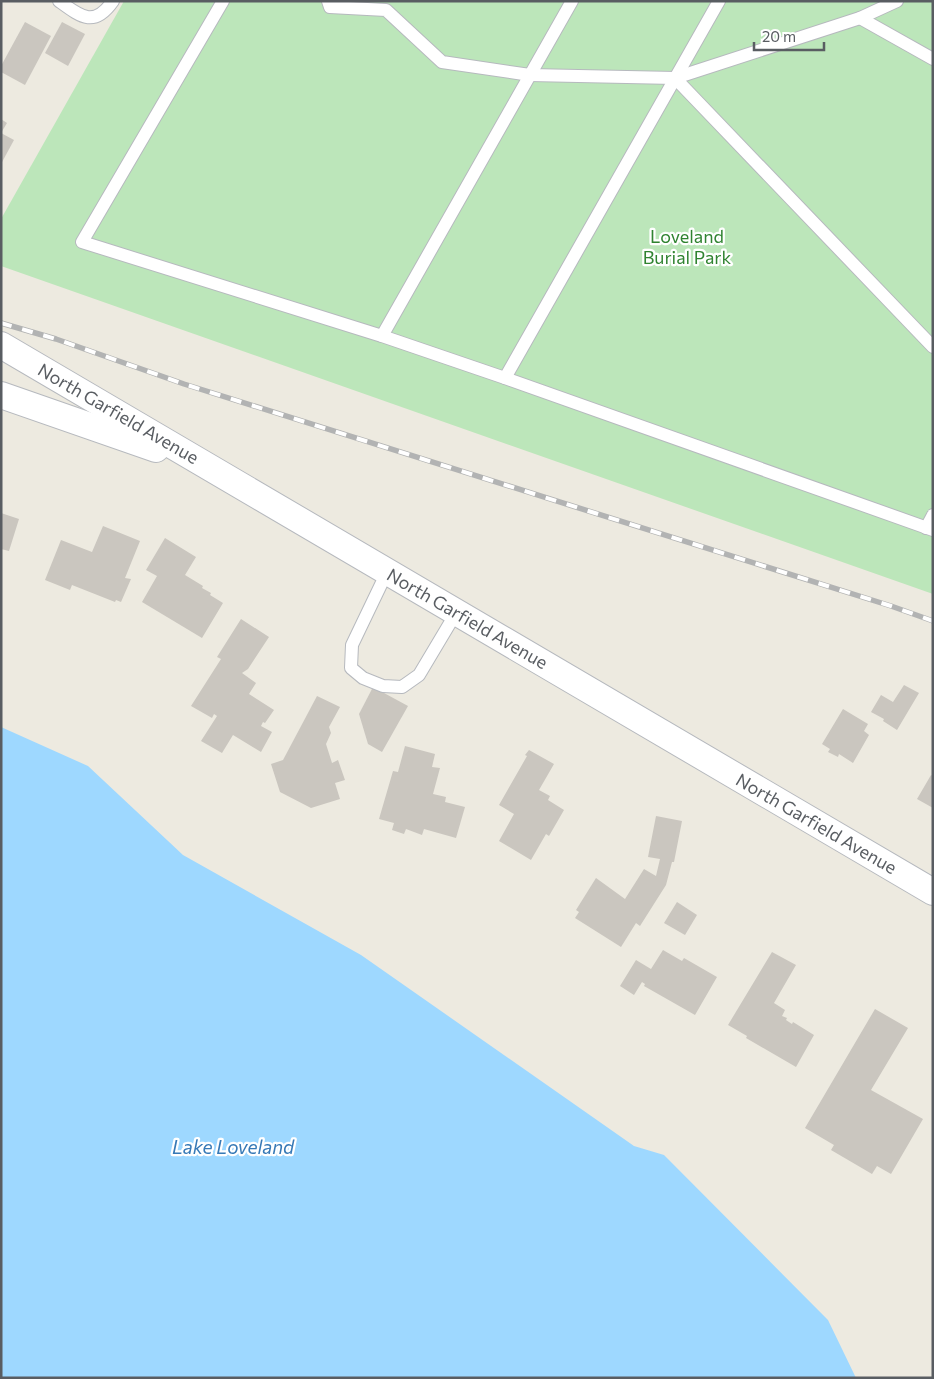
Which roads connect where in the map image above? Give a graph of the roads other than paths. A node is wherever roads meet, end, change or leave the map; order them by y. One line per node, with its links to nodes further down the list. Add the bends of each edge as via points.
1 (59, 1): 2 (lane, via 77,15 92,18 106,12)
2 (113, 1)
3 (224, 1): 13 (lane, via 82,242)
4 (328, 1): 8 (lane, via 330,7)
5 (572, 1): 11 (lane)
6 (719, 1): 12 (lane)
7 (897, 1): 9 (lane)
8 (388, 6): 11 (lane, via 442,62)
9 (860, 18): 10 (lane); 12 (lane)
10 (933, 59)
11 (530, 75): 12 (lane); 13 (lane)
12 (676, 78): 15 (lane); 16 (lane)
13 (382, 336): 16 (lane)
14 (1, 345): 18 (street, North Garfield Avenue)
15 (933, 347)
16 (505, 378): 20 (lane)
17 (1, 395): 18 (street, via 150,448)
18 (195, 459): 21 (street, North Garfield Avenue)
19 (933, 514): 20 (lane)
20 (929, 529)
21 (386, 572): 22 (street, North Garfield Avenue); 22 (lane, via 352,645 351,668 363,678 384,686 402,686 419,675)
22 (456, 613): 23 (street, North Garfield Avenue)
23 (933, 892)

